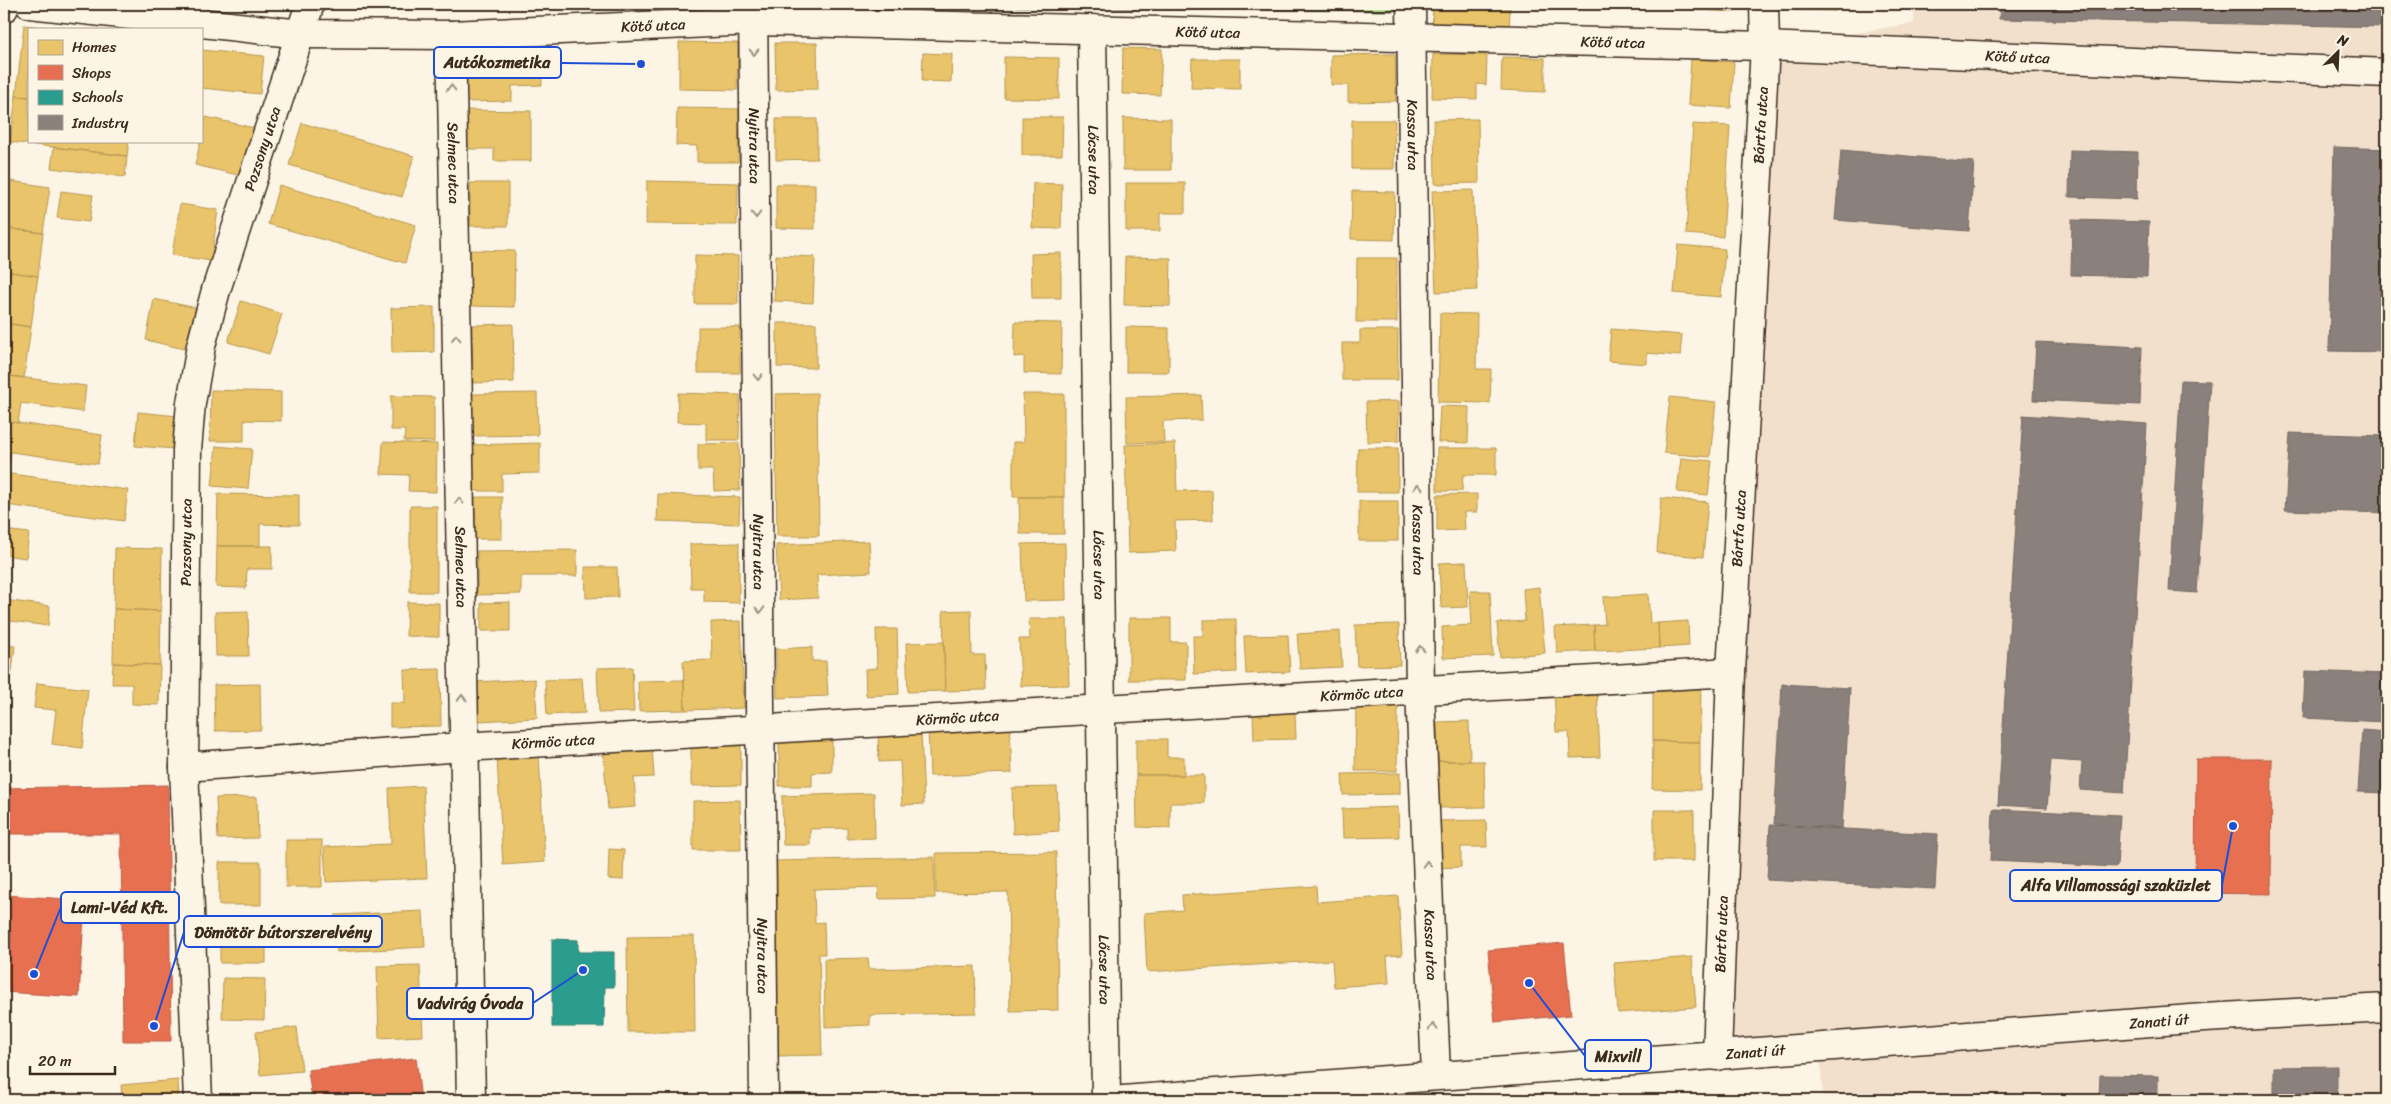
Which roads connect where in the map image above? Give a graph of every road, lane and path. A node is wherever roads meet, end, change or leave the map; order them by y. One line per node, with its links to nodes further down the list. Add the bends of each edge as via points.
1 (4, 4): 6 (street)
2 (30, 4): 9 (street, Kötő utca)
3 (310, 4): 9 (street, Pozsony utca)
4 (1411, 4): 11 (street, Kassa utca)
5 (1764, 4): 12 (street, Bártfa utca)
6 (4, 8)
7 (753, 12): 8 (street, Kötő utca); 10 (street, Kötő utca); 17 (street, Nyitra utca, one-way to 17)
8 (1092, 29): 11 (street, Kötő utca); 16 (street, Lőcse utca)
9 (301, 34): 10 (street, Kötő utca); 19 (street, Pozsony utca, via 216,290 201,346 191,403 187,450)
10 (450, 35): 18 (street, Selmec utca, one-way to 10)
11 (1411, 37): 12 (street, Kötő utca); 15 (street, Kassa utca, one-way to 11)
12 (1765, 46): 13 (street, Kötő utca); 14 (street, Bártfa utca)
13 (2387, 73)
14 (1731, 672): 15 (street, Körmöc utca); 21 (street, Bártfa utca)
15 (1420, 690): 16 (street, Körmöc utca); 22 (street, Kassa utca, one-way to 15)
16 (1103, 709): 17 (street, Körmöc utca); 26 (street, Lőcse utca)
17 (762, 729): 18 (street, Körmöc utca); 25 (street, Nyitra utca)
18 (463, 747): 19 (street, Körmöc utca); 24 (street, Selmec utca)
19 (184, 767): 23 (street, Pozsony utca)
20 (2387, 1008): 21 (street, Zanati út, via 2204,1018)
21 (1717, 1056): 22 (street, Zanati út)
22 (1436, 1075): 27 (street, Zanati út)
23 (198, 1100)
24 (471, 1100)
25 (764, 1100)
26 (1106, 1100)
27 (1122, 1100)

